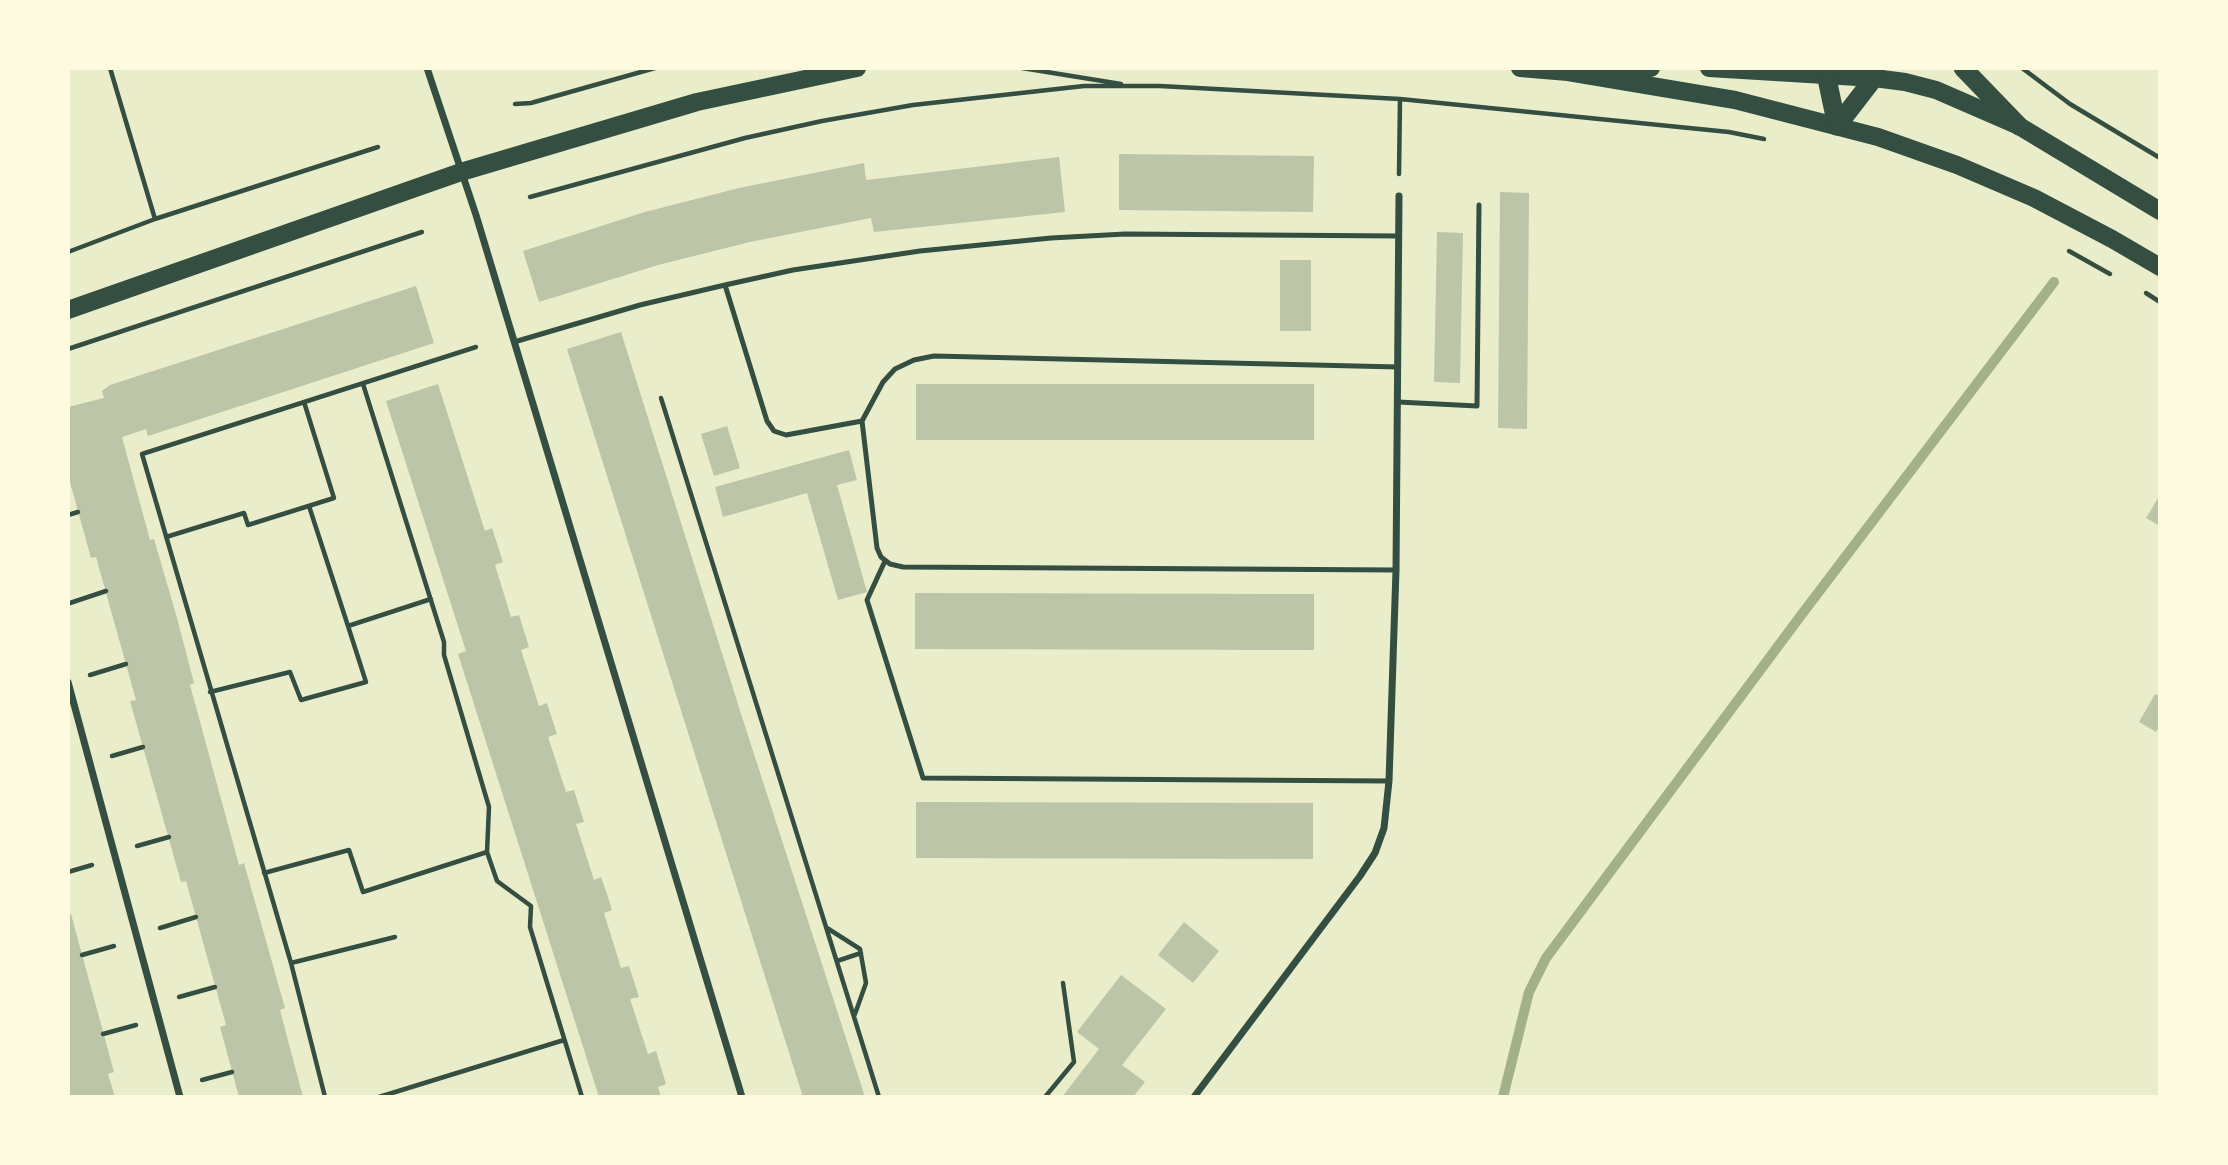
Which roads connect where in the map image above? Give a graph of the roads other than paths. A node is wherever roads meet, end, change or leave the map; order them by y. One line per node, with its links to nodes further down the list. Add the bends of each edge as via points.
1 (427, 68): 12 (street)
2 (857, 68): 12 (main road, via 697,102)
3 (1520, 68): 8 (main road)
4 (1651, 68): 8 (main road)
5 (1709, 68): 7 (main road)
6 (1963, 68): 11 (highway)
7 (1826, 71): 9 (main road); 10 (highway)
8 (1568, 72): 10 (main road, via 1735,100)
9 (1874, 73): 10 (highway); 11 (main road, via 1936,90)
10 (1837, 125): 17 (main road, via 1918,150 2034,198)
11 (2019, 126): 15 (main road)
12 (461, 172): 19 (main road); 20 (street)
13 (1399, 196): 16 (street)
14 (1479, 205): 22 (lane, via 1477,406)
15 (2160, 211)
16 (1399, 236): 18 (lane, via 1051,238 862,258); 21 (street)
17 (2160, 267)
18 (725, 285): 20 (lane); 23 (lane, via 774,431 786,435)
19 (68, 310)
20 (514, 342): 29 (street)
21 (1398, 367): 22 (street); 23 (lane, via 934,356 895,369)
22 (1398, 402): 25 (street)
23 (862, 421): 24 (lane, via 877,548)
24 (885, 561): 25 (lane, via 903,567); 27 (lane, via 867,600 923,778)
25 (1396, 570): 27 (street)
26 (68, 682): 28 (street)
27 (1389, 781): 30 (street, via 1384,828 1375,853)
28 (180, 1097)
29 (742, 1097)
30 (1194, 1097)

